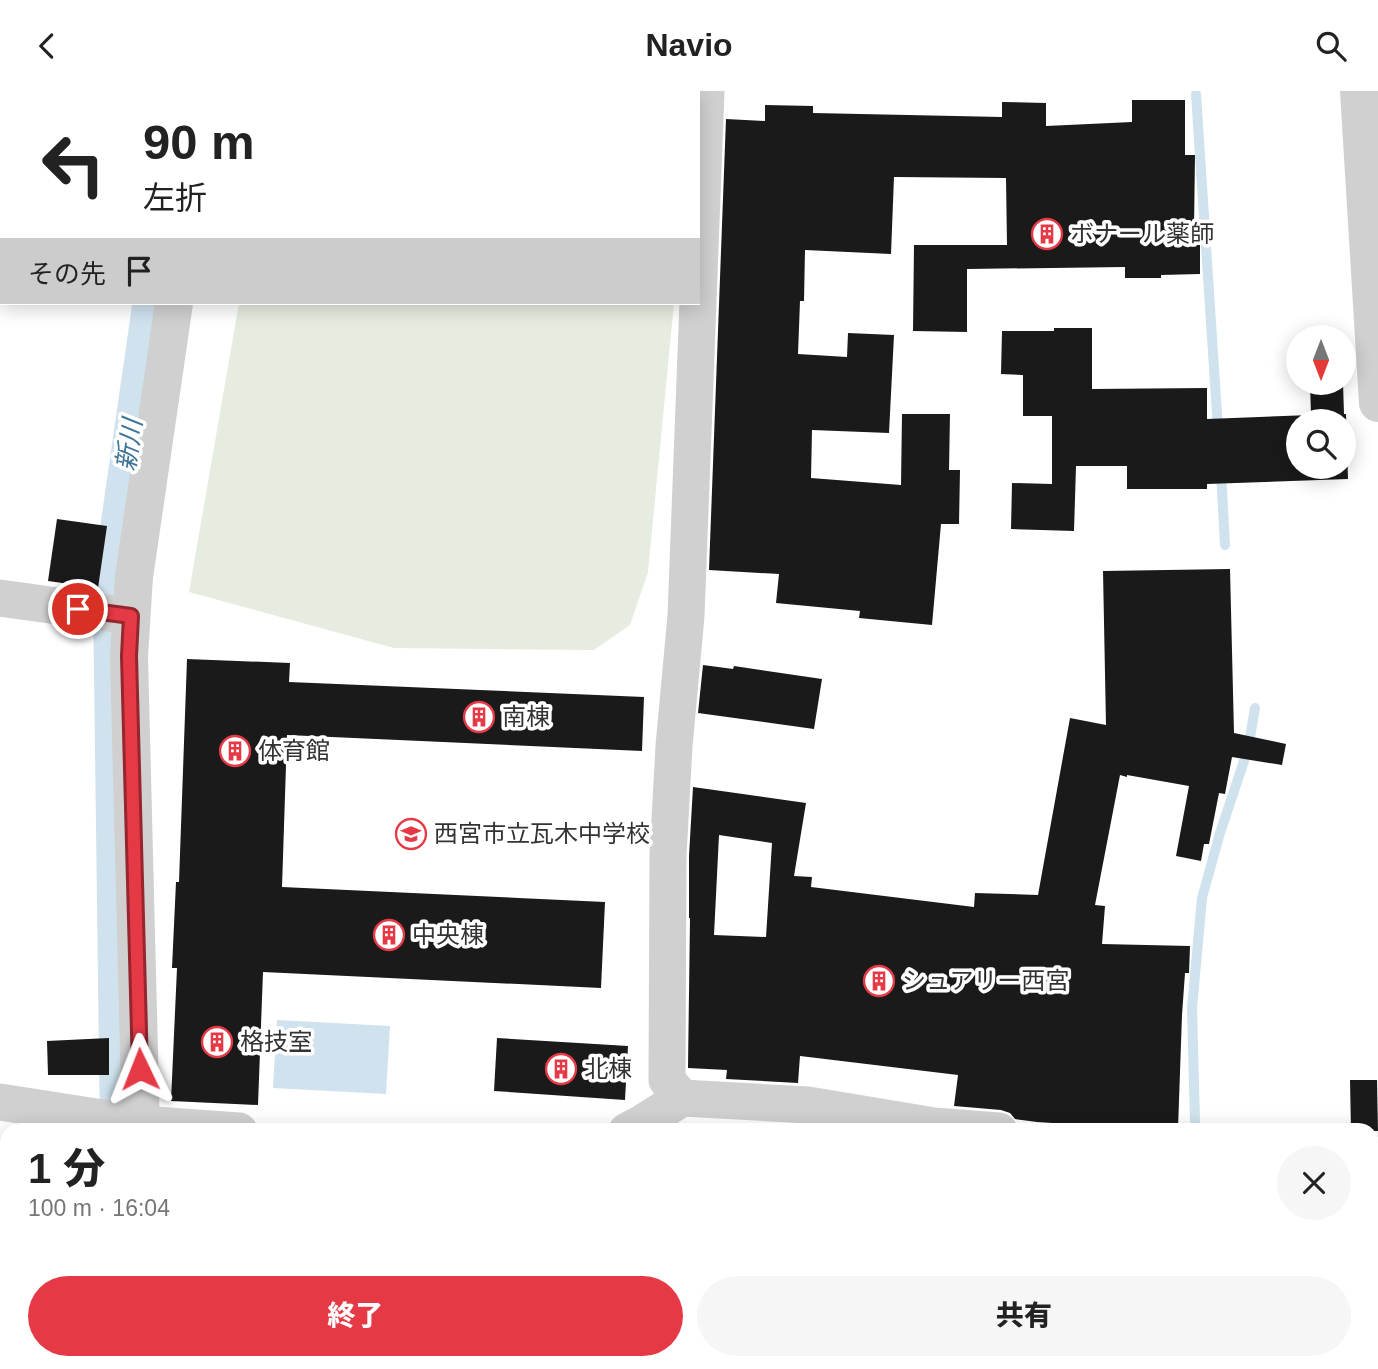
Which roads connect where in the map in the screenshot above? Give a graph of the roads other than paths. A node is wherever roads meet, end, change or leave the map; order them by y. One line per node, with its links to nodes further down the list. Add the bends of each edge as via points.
1 (706, 91): 3 (street)
2 (1359, 91): 6 (street)
3 (700, 248)
4 (174, 305): 8 (street)
5 (698, 305): 9 (street, via 686,616 668,855 667,1080)
6 (1378, 403)
7 (0, 598): 8 (street)
8 (131, 616): 12 (street)
9 (682, 1098): 13 (street); 14 (street, via 808,1105)
10 (0, 1102): 11 (street)
11 (118, 1123)
12 (141, 1123)
13 (643, 1123)
14 (916, 1123)

